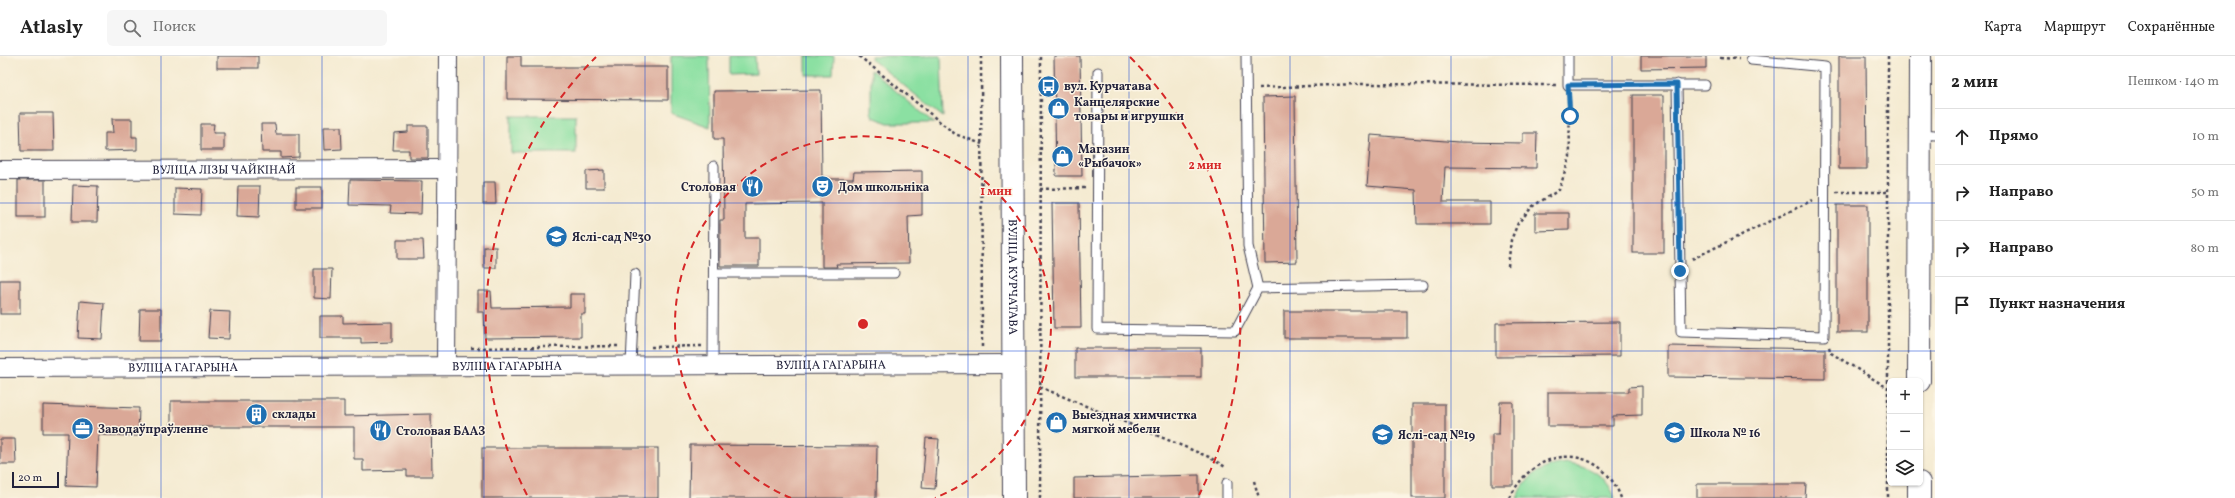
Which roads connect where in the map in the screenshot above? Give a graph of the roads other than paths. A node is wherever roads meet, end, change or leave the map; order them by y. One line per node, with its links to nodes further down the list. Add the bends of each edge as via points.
1 (448, 56): 12 (street)
2 (1012, 56): 19 (street, ВУЛІЦА КУРЧАТАВА)
3 (1246, 56): 18 (lane, via 1248,246)
4 (1568, 56): 8 (lane, via 1568,85)
5 (1920, 56): 10 (street)
6 (1751, 60): 8 (lane, via 1825,67 1824,336 1681,332)
7 (1098, 72): 18 (lane, via 1097,329 1235,331)
8 (1677, 84): 9 (lane)
9 (1705, 85)
10 (1927, 134): 24 (street)
11 (714, 166): 14 (lane)
12 (447, 169): 13 (street, ВУЛІЦА ЛІЗЫ ЧАЙКІНАЙ); 22 (street)
13 (0, 170)
14 (714, 273): 15 (lane); 21 (lane)
15 (894, 273)
16 (635, 274): 20 (lane)
17 (1423, 285): 18 (lane)
18 (1258, 288)
19 (1013, 364): 21 (street, ВУЛІЦА ГАГАРЫНА); 27 (street, ВУЛІЦА КУРЧАТАВА)
20 (631, 365): 21 (street, ВУЛІЦА ГАГАРЫНА); 22 (street, ВУЛІЦА ГАГАРЫНА)
21 (713, 365)
22 (446, 366): 23 (street, ВУЛІЦА ГАГАРЫНА)
23 (0, 368)
24 (1919, 378)
25 (1227, 483): 28 (lane)
26 (1919, 486): 29 (street)
27 (1014, 498)
28 (1227, 498)
29 (1919, 498)

